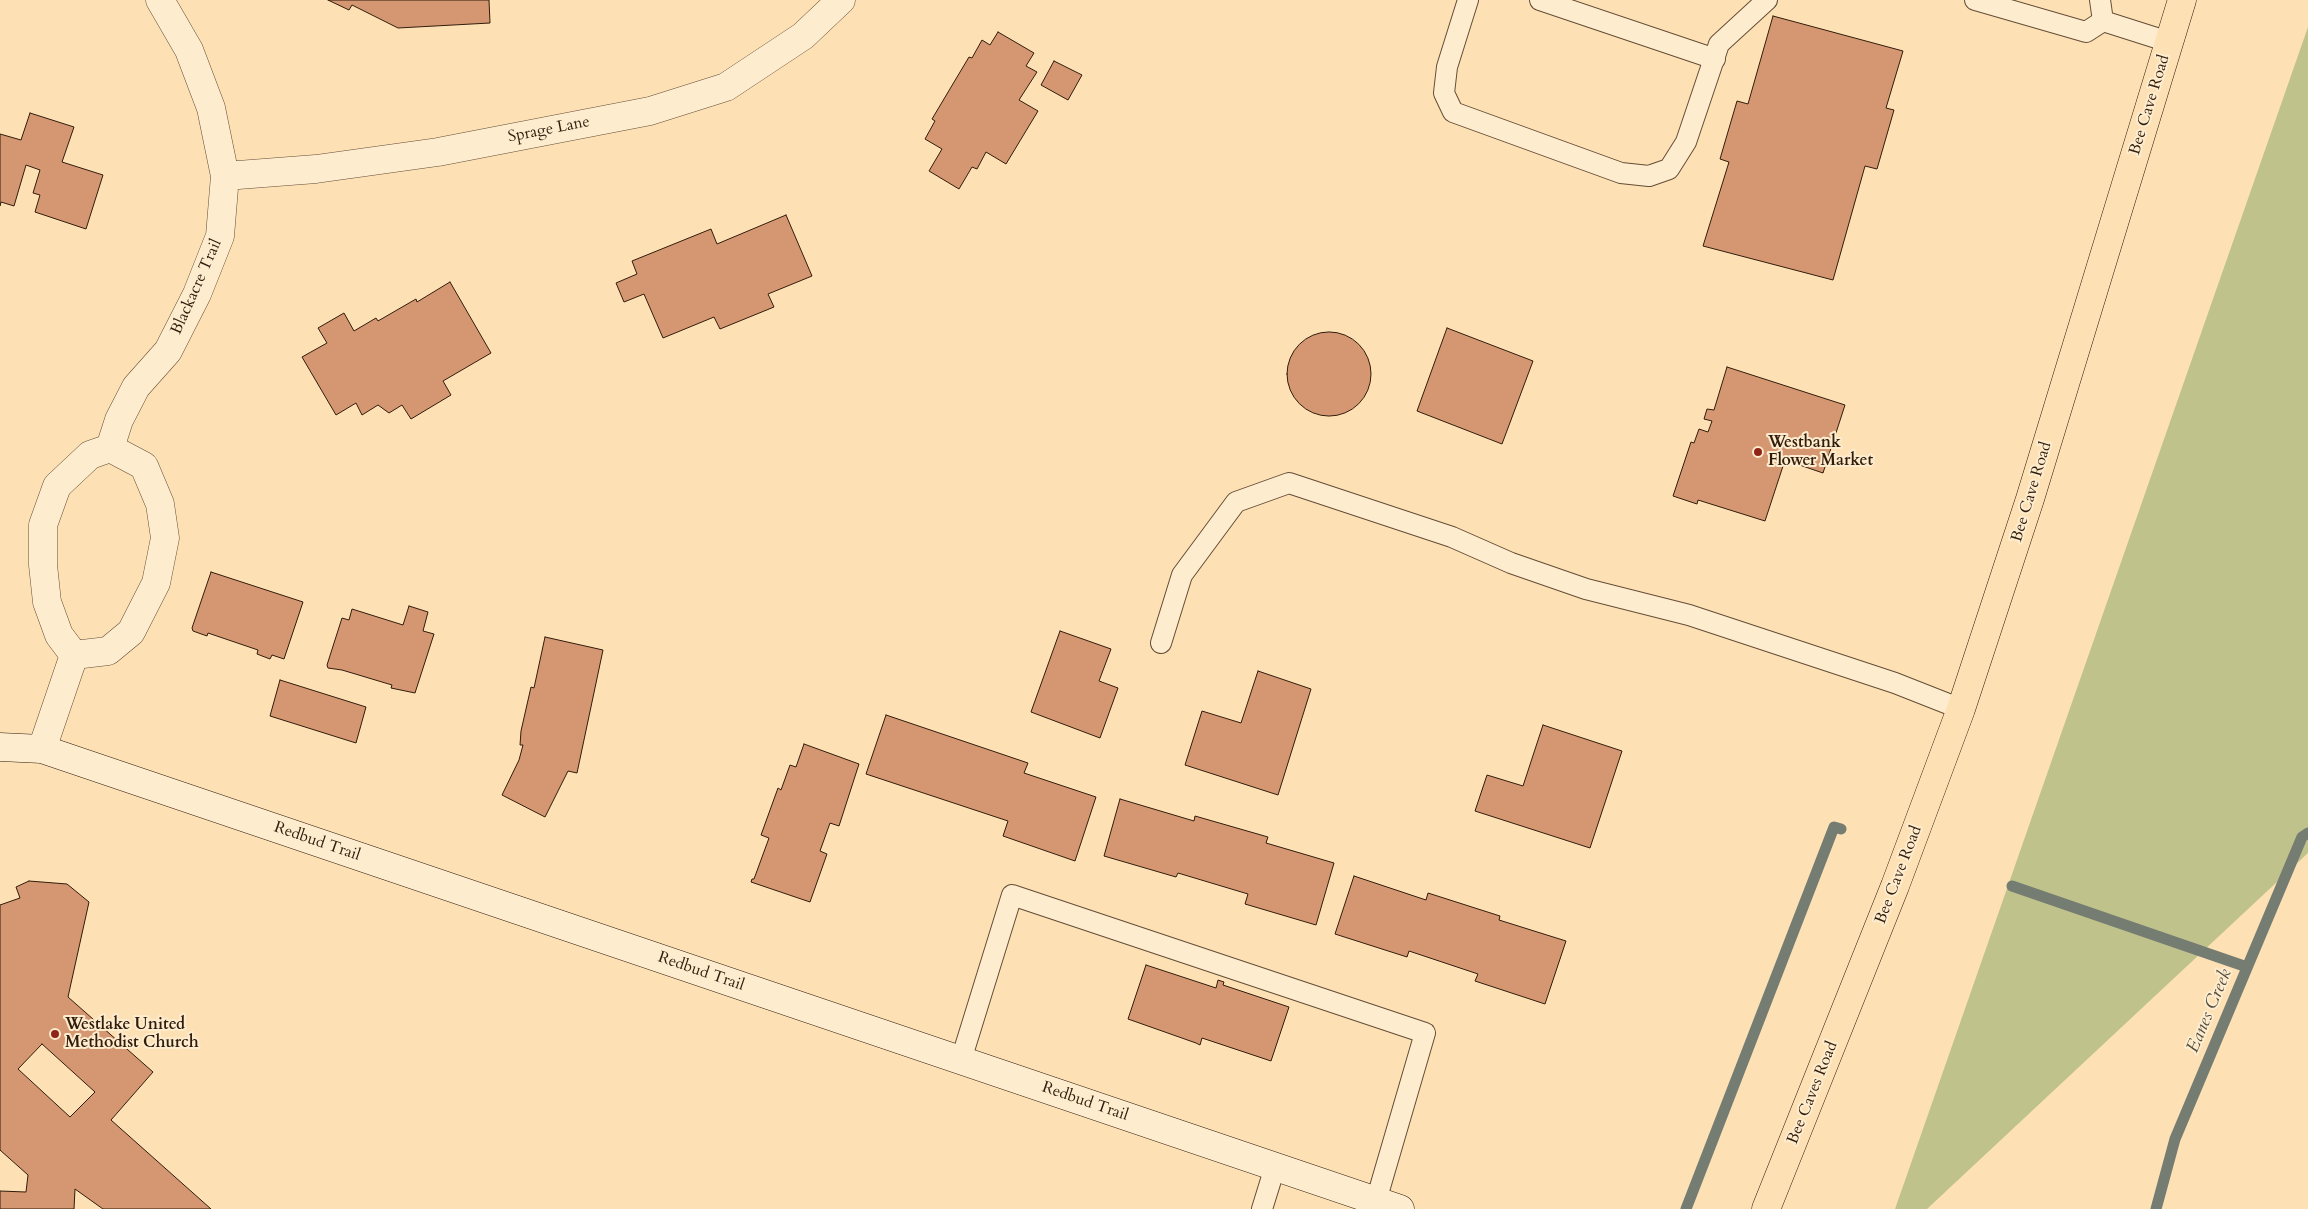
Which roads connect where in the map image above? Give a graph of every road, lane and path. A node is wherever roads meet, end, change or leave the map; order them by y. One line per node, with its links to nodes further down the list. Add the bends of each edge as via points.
1 (160, 0): 12 (street, Blackacre Trail, via 189,50 211,108)
2 (841, 0): 12 (street, Sprage Lane, via 803,36 726,87 650,111 438,152 316,169)
3 (1468, 0): 11 (lane, via 1447,67 1444,93 1453,112 1621,173 1650,176 1670,169 1686,142)
4 (1540, 0): 11 (lane)
5 (1767, 0): 11 (lane, via 1719,44)
6 (1974, 0): 9 (lane, via 2086,32)
7 (2100, 0): 9 (lane)
8 (2182, 0): 10 (main road, Bee Cave Road)
9 (2103, 21): 10 (lane)
10 (2169, 42): 16 (main road, Bee Cave Road, via 2030,499)
11 (1715, 59)
12 (226, 176): 13 (street, Blackacre Trail, via 220,236 210,266 168,351 136,386 119,420)
13 (110, 448): 15 (street, via 90,455 57,486 43,525 43,565 48,602 58,635); 15 (street, via 144,466 160,504 165,538 156,583 131,632 108,651)
14 (1161, 643): 16 (lane, via 1182,575 1236,502 1289,483 1452,536 1511,563 1586,589 1689,615 1894,683)
15 (74, 655): 18 (street)
16 (1961, 709): 19 (main road, Bee Cave Road)
17 (0, 747): 18 (street, Redbud Trail)
18 (42, 749): 20 (street, Redbud Trail)
19 (1859, 976): 24 (main road, Bee Caves Road)
20 (961, 1060): 21 (street, Redbud Trail); 22 (lane, via 1012,895 1406,1027 1425,1034)
21 (1275, 1167): 22 (street, Redbud Trail); 23 (lane)
22 (1388, 1205)
23 (1262, 1209)
24 (1766, 1209)

